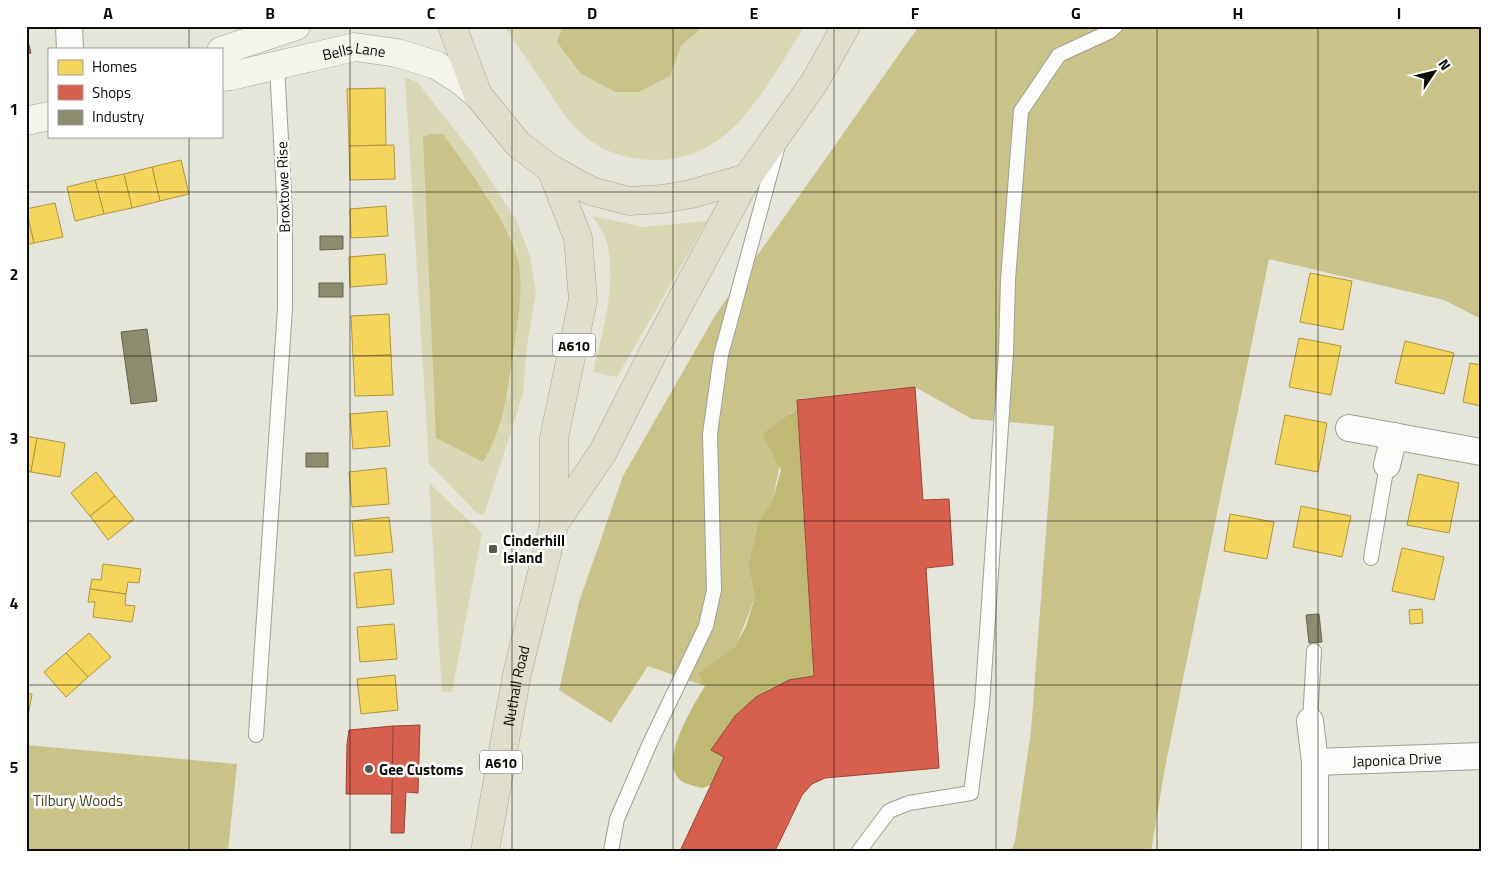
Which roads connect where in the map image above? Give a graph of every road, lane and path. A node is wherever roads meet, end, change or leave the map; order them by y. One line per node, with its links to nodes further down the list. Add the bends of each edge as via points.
1 (69, 26): 6 (street)
2 (452, 26): 10 (highway)
3 (1116, 26): 29 (lane, via 1059,55 1022,110 1008,280 1006,354 982,705 971,793 909,802 890,811)
4 (281, 29): 7 (main road)
5 (846, 30): 13 (highway, A610)
6 (70, 48)
7 (222, 51)
8 (277, 66): 9 (main road, Bells Lane); 10 (main road, Bells Lane, via 355,47 397,53 436,65); 24 (lane, Broxtowe Rise, via 285,213 285,308)
9 (222, 77)
10 (478, 95): 14 (highway, via 518,144)
11 (48, 116): 12 (main road)
12 (26, 121)
13 (784, 124): 15 (highway, A610); 28 (lane, via 721,355 710,434 714,590 706,626 617,819)
14 (551, 169): 15 (highway, via 591,191 629,201 691,194); 20 (highway, A610, via 578,238 583,300 554,438)
15 (748, 178): 20 (highway, A610, via 653,352 603,452)
16 (1350, 428): 17 (street)
17 (1394, 436): 18 (street); 19 (street)
18 (1481, 452)
19 (1387, 465): 21 (lane)
20 (554, 524): 27 (highway, Nuthall Road / A610, via 517,674)
21 (1371, 558)
22 (1314, 651): 23 (lane)
23 (1310, 721): 26 (street)
24 (256, 735)
25 (1481, 756): 26 (street, Japonica Drive)
26 (1315, 762): 30 (street)
27 (485, 851)
28 (611, 851)
29 (859, 851)
30 (1315, 851)

